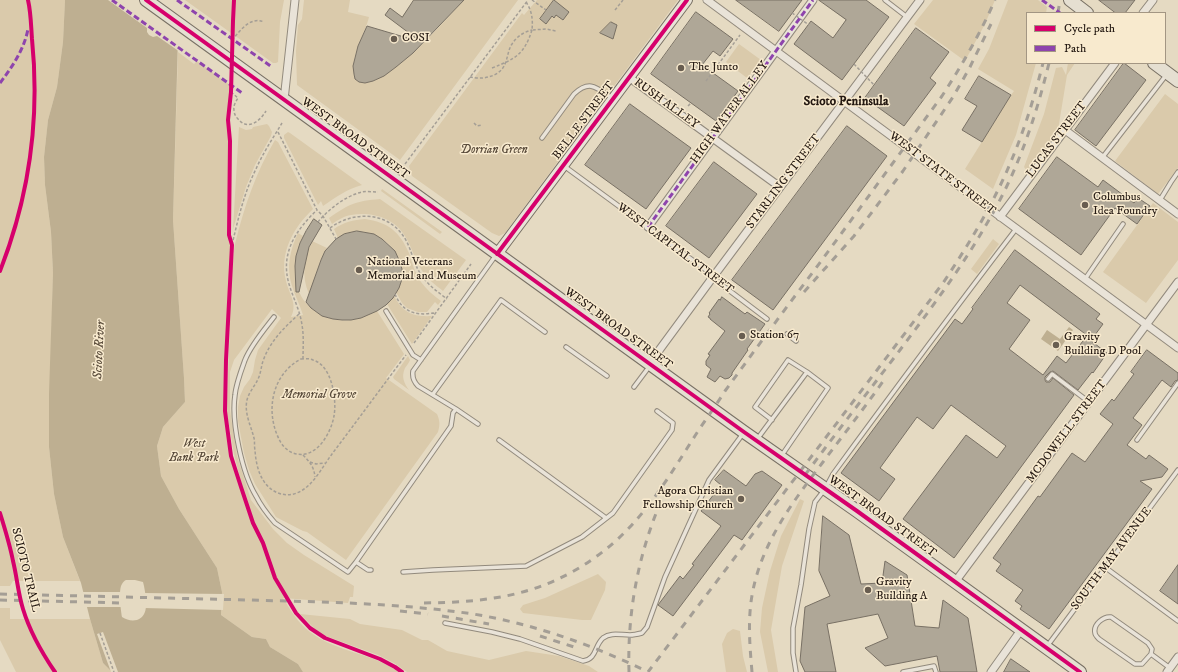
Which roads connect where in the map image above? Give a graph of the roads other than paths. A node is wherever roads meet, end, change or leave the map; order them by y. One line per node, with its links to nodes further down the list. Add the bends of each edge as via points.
1 (146, 0): 19 (main road, WEST BROAD STREET)
2 (295, 0): 19 (street)
3 (687, 0): 17 (street, BELLE STREET)
4 (707, 0): 13 (street, WEST STATE STREET)
5 (813, 0): 13 (street, HIGH WATER ALLEY)
6 (885, 0): 12 (lane)
7 (920, 0): 12 (street, STARLING STREET)
8 (1070, 0): 10 (main road)
9 (1153, 0): 11 (street)
10 (1086, 12)
11 (1144, 12)
12 (907, 17): 21 (street, STARLING STREET)
13 (776, 50): 21 (street, WEST STATE STREET); 24 (street, HIGH WATER ALLEY)
14 (1113, 64): 22 (street, LUCAS STREET)
15 (1155, 64): 16 (main road)
16 (1167, 73): 18 (main road); 25 (lane)
17 (630, 78): 20 (street, BELLE STREET); 24 (street, RUSH ALLEY)
18 (1178, 81)
19 (284, 100): 35 (main road, WEST BROAD STREET)
20 (613, 100): 23 (lane, via 594,86 580,88); 26 (street, BELLE STREET)
21 (844, 101): 28 (street, STARLING STREET); 31 (street, WEST STATE STREET)
22 (1065, 130): 25 (street); 31 (street, LUCAS STREET)
23 (542, 138)
24 (712, 138): 28 (street, RUSH ALLEY); 33 (street, HIGH WATER ALLEY)
25 (1102, 158): 29 (street)
26 (563, 165): 33 (lane, WEST CAPITAL STREET); 35 (street, BELLE STREET)
27 (1178, 172): 29 (lane)
28 (780, 187): 36 (street, STARLING STREET)
29 (1160, 200): 30 (street)
30 (1178, 214)
31 (1000, 217): 34 (street, WEST STATE STREET)
32 (1123, 224): 37 (lane)
33 (648, 227): 36 (lane, WEST CAPITAL STREET)
34 (1016, 229): 37 (street, WEST STATE STREET); 67 (lane, via 910,368 833,474)
35 (497, 254): 48 (lane); 49 (main road, WEST BROAD STREET)
36 (713, 277): 41 (lane, WEST CAPITAL STREET); 49 (street, STARLING STREET)
37 (1085, 279): 42 (street, WEST STATE STREET)
38 (1178, 282): 42 (street, MCDOWELL STREET)
39 (386, 311): 48 (lane, via 413,355)
40 (274, 317): 69 (lane, via 246,359 235,396 237,439 245,472 255,495 275,524 348,572)
41 (767, 319)
42 (1147, 324): 47 (street, WEST STATE STREET); 56 (street, MCDOWELL STREET)
43 (545, 332): 55 (lane, via 501,300)
44 (787, 334): 45 (lane)
45 (796, 341)
46 (566, 347): 51 (lane)
47 (1178, 348)
48 (421, 360): 55 (lane, via 413,371 414,381)
49 (650, 364): 54 (lane); 61 (main road, WEST BROAD STREET)
50 (807, 372): 59 (lane); 59 (lane, via 788,360 755,407); 65 (lane, via 828,388)
51 (606, 376)
52 (1048, 379): 56 (lane, via 1052,374)
53 (1178, 384): 64 (lane)
54 (634, 387)
55 (433, 394): 57 (lane)
56 (1089, 402): 73 (street, MCDOWELL STREET)
57 (456, 409): 60 (lane); 69 (lane, via 451,426)
58 (657, 411): 68 (lane, via 673,423 672,430 613,513)
59 (772, 420): 63 (lane)
60 (478, 424)
61 (744, 432): 63 (main road, WEST BROAD STREET); 75 (lane, via 709,480 665,577 647,627 642,633 610,634 599,642 589,660 584,660 520,639)
62 (499, 440): 68 (lane)
63 (756, 440): 65 (main road, WEST BROAD STREET)
64 (1137, 440)
65 (780, 458): 67 (main road, WEST BROAD STREET)
66 (1178, 470): 70 (lane, SOUTH MAY AVENUE)
67 (825, 489): 73 (main road, WEST BROAD STREET); 81 (lane, via 815,502 793,628)
68 (606, 518): 72 (lane, via 582,537 526,566)
69 (356, 562): 71 (lane)
70 (1106, 568): 74 (lane); 77 (lane, SOUTH MAY AVENUE)
71 (371, 570)
72 (403, 572)
73 (955, 582): 76 (main road, WEST BROAD STREET)
74 (1178, 621)
75 (445, 623)
76 (1021, 630): 77 (main road, WEST BROAD STREET); 84 (street)
77 (1046, 648): 85 (main road, WEST BROAD STREET)
78 (1150, 654): 78 (lane, via 1152,649 1148,643 1111,617 1101,620 1095,628 1095,634 1099,639 1135,664 1142,664); 80 (lane)
79 (1178, 657): 80 (street)
80 (1168, 670)
81 (796, 672)
82 (903, 672): 83 (lane, via 934,666)
83 (936, 672)
84 (991, 672)
85 (1080, 672)

